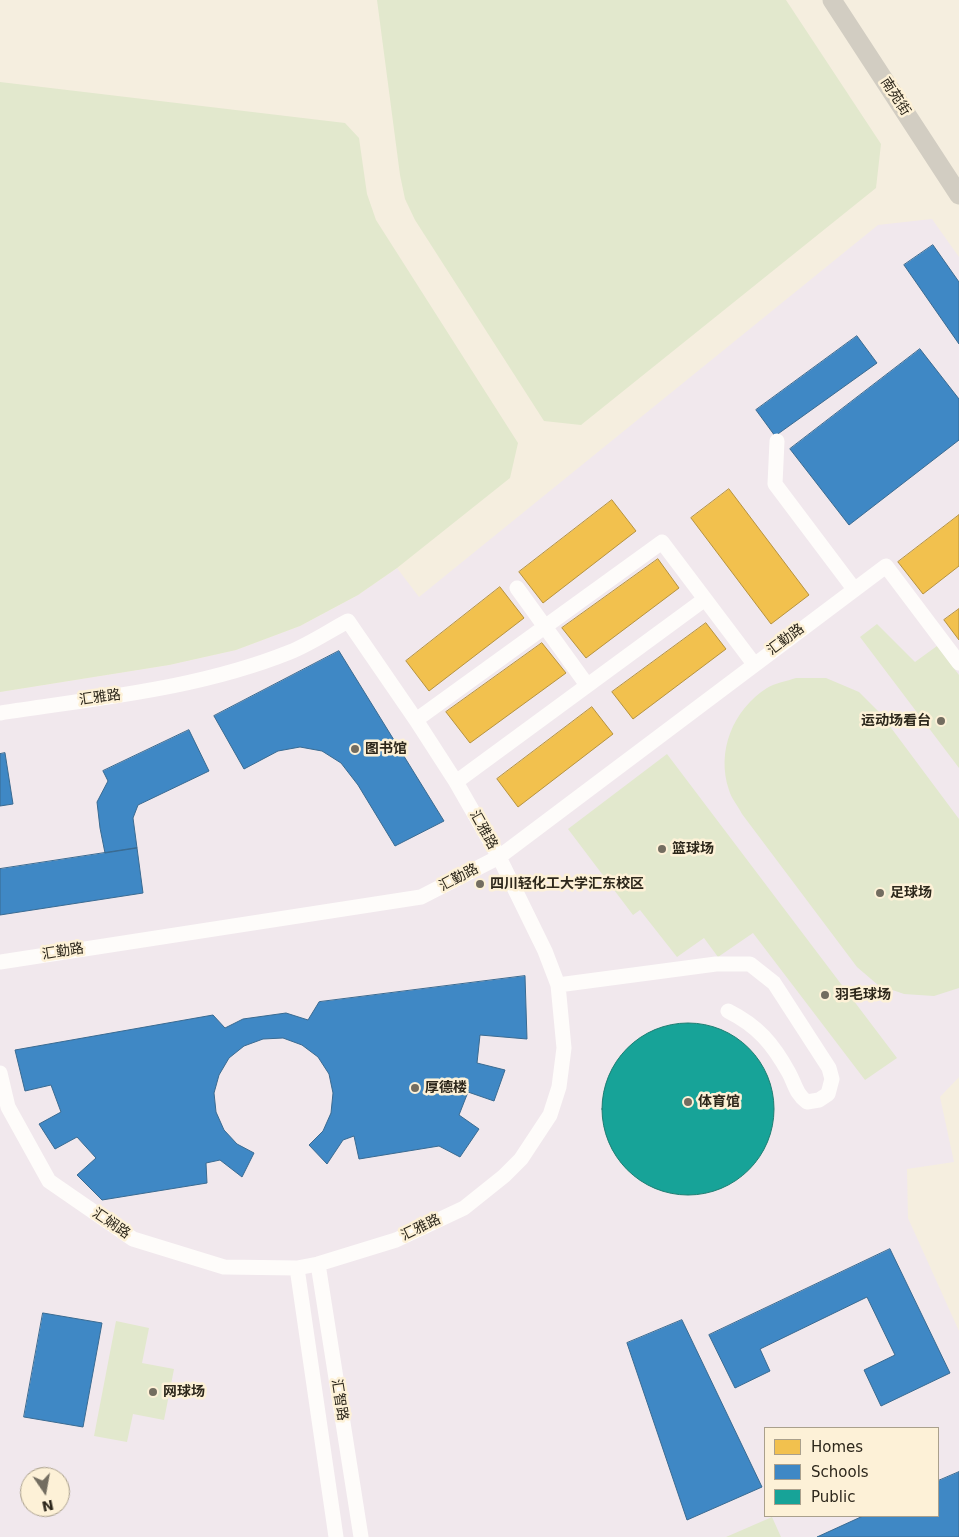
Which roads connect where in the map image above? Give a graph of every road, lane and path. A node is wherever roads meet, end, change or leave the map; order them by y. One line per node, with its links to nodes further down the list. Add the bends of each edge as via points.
1 (832, 0): 2 (main road, 南苑街)
2 (959, 195)
3 (777, 441): 5 (street, via 775,484)
4 (517, 588): 7 (street)
5 (854, 589): 8 (street, 汇勤路, via 886,566); 9 (street, 汇勤路)
6 (705, 599): 7 (street, via 662,542); 9 (street); 10 (street)
7 (546, 627): 10 (street); 12 (street)
8 (959, 662)
9 (754, 664): 14 (street, 汇勤路)
10 (587, 685): 13 (street)
11 (0, 712): 12 (street, 汇雅路, via 142,692 231,673 292,651 348,621)
12 (416, 720): 13 (street, 汇雅路)
13 (456, 782): 14 (street, 汇雅路)
14 (498, 857): 15 (street, 汇勤路, via 422,898); 16 (street, 汇雅路, via 545,951)
15 (0, 962)
16 (558, 985): 17 (street, via 716,964 750,964 774,983 829,1068 832,1079 828,1094 807,1102 799,1096 778,1054 745,1020); 19 (street, 汇雅路, via 564,1048 559,1087 550,1115 521,1159 464,1208 396,1240)
17 (728, 1012)
18 (0, 1073): 20 (street, 汇娴路, via 8,1107 49,1181 133,1239 224,1267)
19 (318, 1264): 20 (street, 汇雅路); 22 (street, 汇智路)
20 (297, 1268): 21 (street, 汇智路)
21 (336, 1537)
22 (361, 1537)

